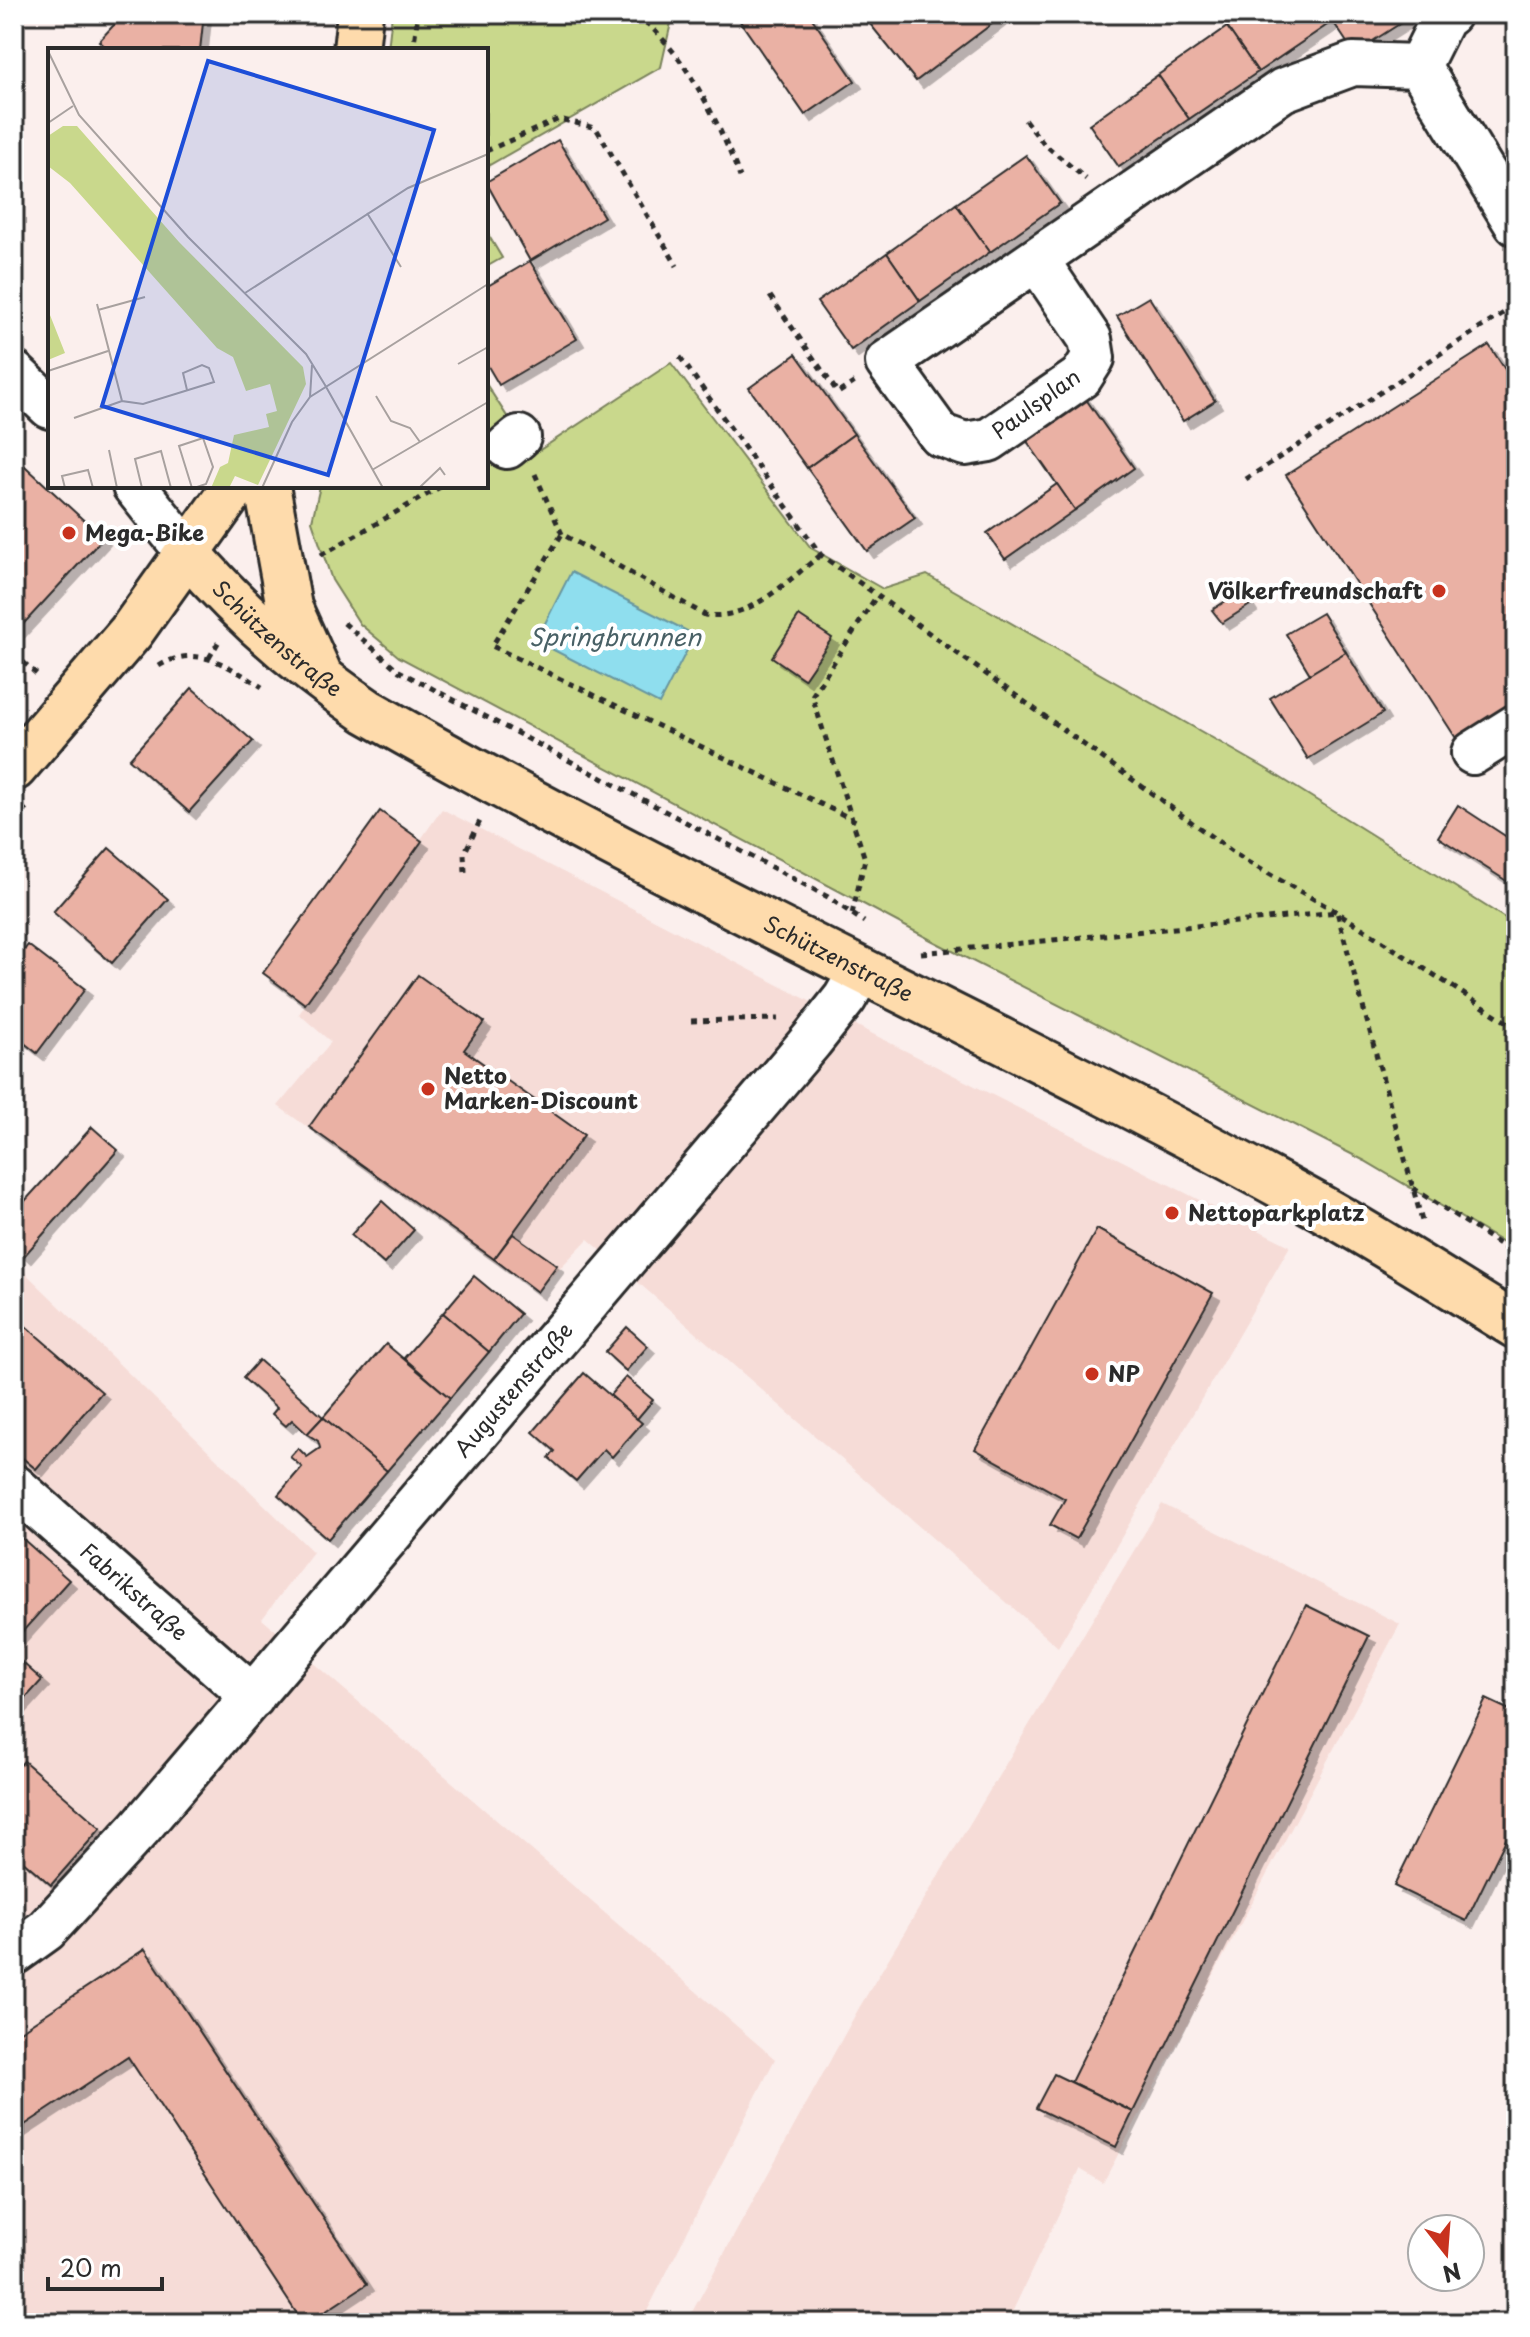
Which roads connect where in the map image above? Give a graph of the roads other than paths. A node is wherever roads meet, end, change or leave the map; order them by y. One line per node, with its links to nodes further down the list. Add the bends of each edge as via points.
1 (360, 14): 3 (main road)
2 (1449, 14): 4 (street)
3 (356, 48)
4 (1419, 66): 5 (street); 6 (street, Paulsplan, via 1353,64 1283,90)
5 (1516, 224)
6 (1037, 260): 6 (street, Paulsplan, via 887,362 940,435 965,444 989,440 1081,377 1093,358 1090,339)
7 (14, 373): 8 (street)
8 (48, 405)
9 (136, 488): 12 (street)
10 (234, 488): 12 (main road)
11 (267, 488): 13 (main road, via 289,607)
12 (188, 553): 13 (main road, Schützenstraße, via 234,605); 16 (main road, via 113,656)
13 (322, 681): 17 (main road, Schützenstraße, via 413,737)
14 (1516, 726): 15 (street)
15 (1473, 753)
16 (14, 768)
17 (861, 970): 18 (main road, Schützenstraße, via 1244,1166); 20 (street, Augustenstraße, via 816,1035)
18 (1516, 1326)
19 (14, 1486): 20 (street, Fabrikstraße)
20 (253, 1697): 21 (street, Augustenstraße, via 46,1930)
21 (14, 1953)

